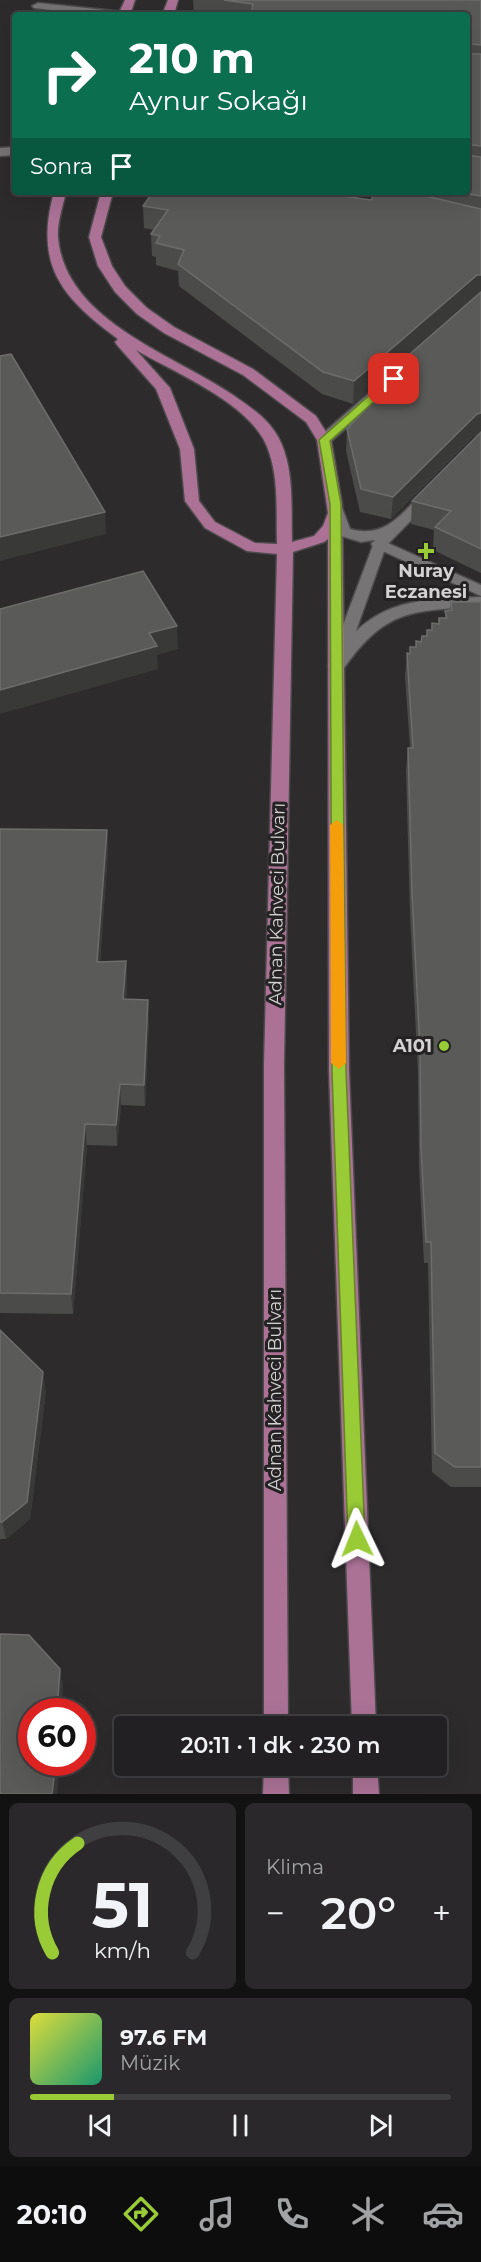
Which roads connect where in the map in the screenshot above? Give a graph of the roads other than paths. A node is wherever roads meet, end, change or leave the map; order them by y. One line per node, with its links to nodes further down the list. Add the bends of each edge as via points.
1 (38, 6): 2 (street)
2 (96, 12)
3 (59, 195): 5 (main road, Adnan Kahveci Bulvarı, via 52,239 59,268 73,292)
4 (106, 195): 7 (main road, via 95,237 105,266 120,289 169,330 248,372 290,401 311,419)
5 (111, 329): 11 (main road, via 163,388 187,449 192,501 210,525 252,548); 11 (main road, Adnan Kahveci Bulvarı, via 222,393 263,425 281,463)
6 (402, 371): 7 (street)
7 (324, 440): 9 (main road)
8 (440, 482): 10 (street)
9 (335, 504): 10 (street, via 343,532); 11 (main road, via 330,527 319,539); 14 (main road)
10 (383, 539): 12 (street); 14 (street)
11 (285, 549): 15 (main road, Adnan Kahveci Bulvarı, via 274,1065)
12 (481, 591)
13 (481, 602): 14 (street, via 408,609 381,619 354,643)
14 (336, 667): 16 (main road, via 339,1071)
15 (276, 1716)
16 (364, 1716)
17 (276, 1776): 19 (main road)
18 (365, 1776): 20 (main road)
19 (276, 1794)
20 (366, 1794)

